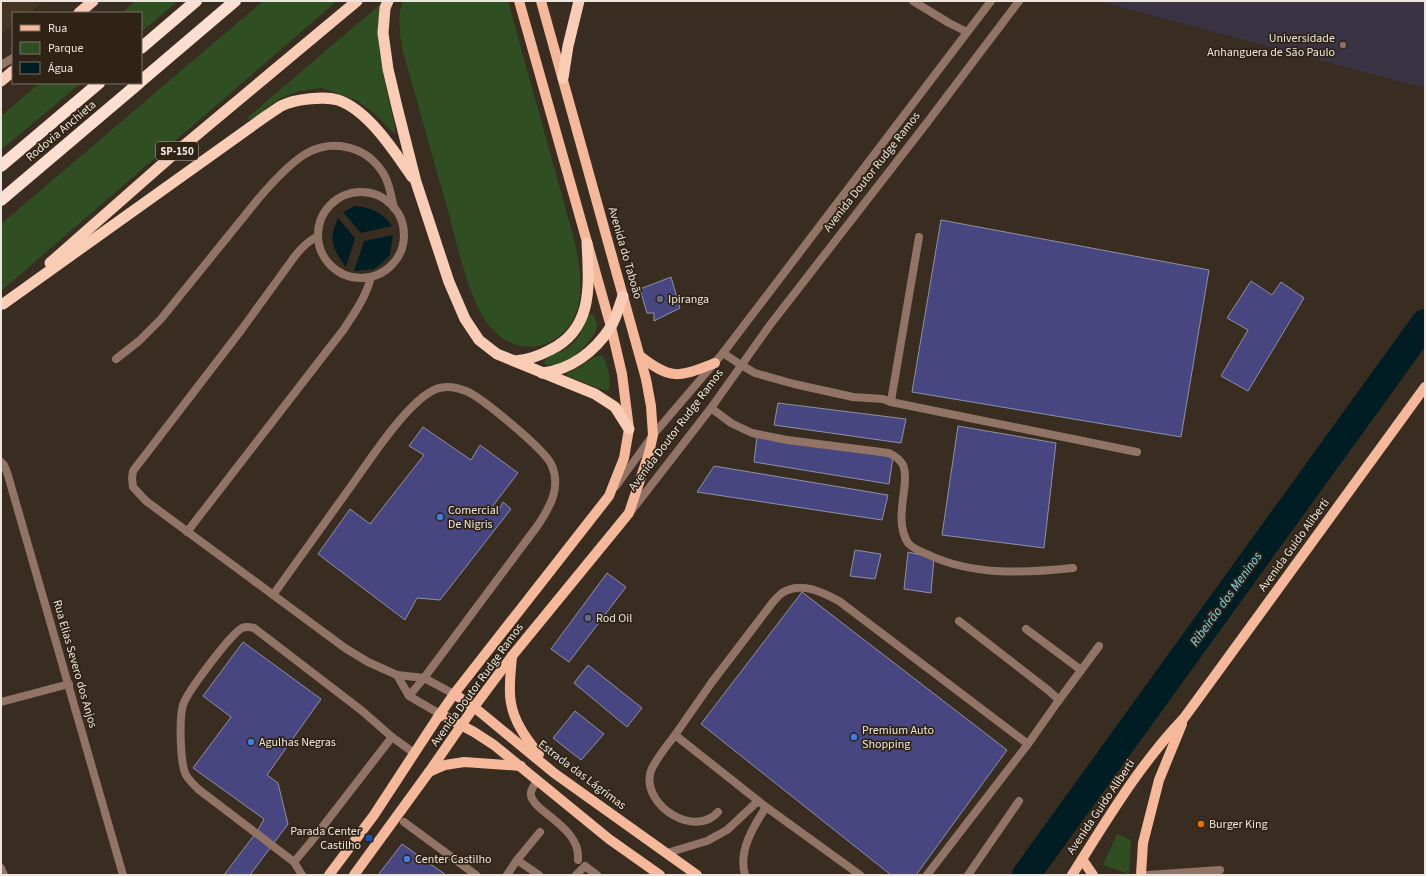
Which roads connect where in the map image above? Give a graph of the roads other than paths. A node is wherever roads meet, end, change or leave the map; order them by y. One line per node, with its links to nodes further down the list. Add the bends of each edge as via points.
1 (93, 1): 12 (highway)
2 (196, 1): 14 (highway)
3 (235, 1): 19 (highway)
4 (357, 1): 32 (highway, SP-150, via 175,153)
5 (388, 1): 24 (highway, via 383,33 387,62)
6 (519, 1): 29 (main road)
7 (541, 1): 18 (main road, Avenida do Taboão)
8 (580, 1): 18 (highway, via 568,46)
9 (913, 1): 13 (street)
10 (990, 1): 13 (street, Avenida Doutor Rudge Ramos)
11 (1019, 1): 39 (street, Avenida Doutor Rudge Ramos)
12 (80, 12)
13 (967, 32): 34 (street, Avenida Doutor Rudge Ramos)
14 (142, 47)
15 (12, 59): 16 (street)
16 (1, 65)
17 (12, 72): 20 (highway)
18 (563, 78): 31 (main road, Avenida do Taboão)
19 (142, 80)
20 (1, 81)
21 (98, 84): 23 (highway, Rodovia Anchieta)
22 (137, 84): 25 (highway, Rodovia Anchieta)
23 (1, 166)
24 (416, 182): 32 (highway, via 374,127 358,111 339,101 317,98 292,102 266,116); 37 (highway, via 449,282 465,319 485,346)
25 (1, 200)
26 (394, 208): 27 (street, via 379,196 350,194 327,209); 30 (street, via 402,225 403,244 400,253 388,268); 36 (street, via 384,173 370,157 342,145 324,146 307,153 259,198 161,319)
27 (318, 236): 30 (street, via 323,255 335,269 352,277); 50 (street, via 304,245 133,471 134,487 146,501)
28 (919, 237): 42 (street)
29 (587, 243): 33 (main road); 37 (highway, via 588,288 583,317 571,336 560,345 539,356)
30 (371, 277): 50 (street, via 364,299 344,329)
31 (623, 296): 33 (highway); 35 (main road, Avenida do Taboão)
32 (2, 305)
33 (611, 327): 40 (highway, via 600,342 578,361 564,369); 44 (main road, via 622,374)
34 (723, 353): 38 (street, Avenida Doutor Rudge Ramos); 39 (street)
35 (640, 356): 38 (main road, via 663,372 673,374 693,372); 45 (main road, Avenida do Taboão, via 651,406)
36 (116, 359)
37 (515, 361): 40 (highway)
38 (715, 363): 45 (street, Avenida Doutor Rudge Ramos)
39 (741, 365): 42 (street, via 754,373 794,384 853,397); 43 (street, Avenida Doutor Rudge Ramos)
40 (542, 373): 44 (highway, via 604,399 619,412)
41 (1425, 387): 67 (main road, Avenida Guido Aliberti)
42 (891, 402): 46 (street)
43 (711, 408): 49 (street, Avenida Doutor Rudge Ramos); 51 (street, via 731,423 752,432 787,440 889,453 898,457 905,474 901,520 903,531 913,547 938,560 991,571 1036,572)
44 (629, 429): 48 (main road, via 624,458)
45 (652, 435): 48 (street, Avenida Doutor Rudge Ramos); 49 (main road, Avenida do Taboão, via 649,453)
46 (1137, 452)
47 (1, 462): 60 (street, Rua Elias Severo dos Anjos, via 7,472)
48 (609, 496): 61 (main road, Avenida Doutor Rudge Ramos)
49 (629, 513): 56 (main road, Avenida Doutor Rudge Ramos)
50 (187, 532): 52 (street)
51 (1073, 568)
52 (273, 595): 58 (street, via 345,648); 59 (street, via 404,416 436,389 451,386 467,391 488,405 546,456 552,465 555,479 554,494 549,509)
53 (959, 621): 63 (street)
54 (1026, 629): 57 (street)
55 (1099, 646): 57 (street)
56 (512, 656): 65 (main road, Avenida Doutor Rudge Ramos); 75 (main road, via 509,689 515,716 528,740)
57 (1081, 670): 63 (street)
58 (397, 675): 59 (street); 62 (street)
59 (424, 678): 61 (street); 62 (street)
60 (69, 684): 64 (street); 91 (street, Rua Elias Severo dos Anjos)
61 (454, 694): 65 (main road, Estrada das Lágrimas); 66 (main road, Avenida Doutor Rudge Ramos)
62 (409, 696): 66 (street)
63 (1058, 700): 71 (street)
64 (1, 702)
65 (474, 707): 68 (main road, Avenida Doutor Rudge Ramos); 75 (main road, Estrada das Lágrimas)
66 (440, 714): 68 (main road); 72 (main road, Avenida Doutor Rudge Ramos)
67 (1184, 718): 84 (main road, Avenida Guido Aliberti, via 1124,793); 108 (main road, Avenida Guido Aliberti, via 1159,780 1143,843)
68 (462, 726): 73 (main road, via 494,745); 74 (main road, Avenida Doutor Rudge Ramos)
69 (675, 735): 71 (street, via 712,682 781,593 806,588 840,601); 77 (street); 80 (street, via 650,773 655,799 672,815 682,819 693,821 712,817)
70 (392, 737): 72 (street); 87 (street); 87 (street, via 254,628 243,628 227,643 191,690 183,705 180,732 186,774 198,789)
71 (1028, 744): 104 (street)
72 (414, 753): 93 (main road, Avenida Doutor Rudge Ramos, via 374,815)
73 (521, 766): 74 (main road, via 464,762 445,765); 76 (main road)
74 (429, 772): 94 (main road, Avenida Doutor Rudge Ramos)
75 (554, 773): 83 (main road, Estrada das Lágrimas)
76 (537, 781): 86 (street, via 531,798 574,840 579,854); 100 (main road, via 609,839)
77 (758, 801): 79 (street); 83 (street, via 727,830 707,841)
78 (1020, 801): 105 (street)
79 (766, 807): 102 (street, via 751,832 743,853); 103 (street)
80 (718, 812)
81 (404, 822): 95 (street)
82 (540, 832): 85 (street)
83 (667, 853): 101 (main road, Estrada das Lágrimas)
84 (1082, 859): 106 (main road, Avenida Guido Aliberti); 107 (main road)
85 (517, 860): 96 (street); 97 (street)
86 (578, 860)
87 (294, 862): 92 (street)
88 (1, 868): 90 (street)
89 (1220, 870): 109 (street)
90 (4, 875)
91 (123, 875)
92 (302, 875)
93 (329, 875)
94 (354, 875)
95 (476, 875)
96 (507, 875)
97 (539, 875)
98 (576, 875): 99 (street, via 585,866)
99 (597, 875)
100 (660, 875)
101 (697, 875)
102 (745, 875)
103 (860, 875)
104 (927, 875)
105 (968, 875)
106 (1072, 875)
107 (1093, 875)
108 (1141, 875)
109 (1147, 875)

